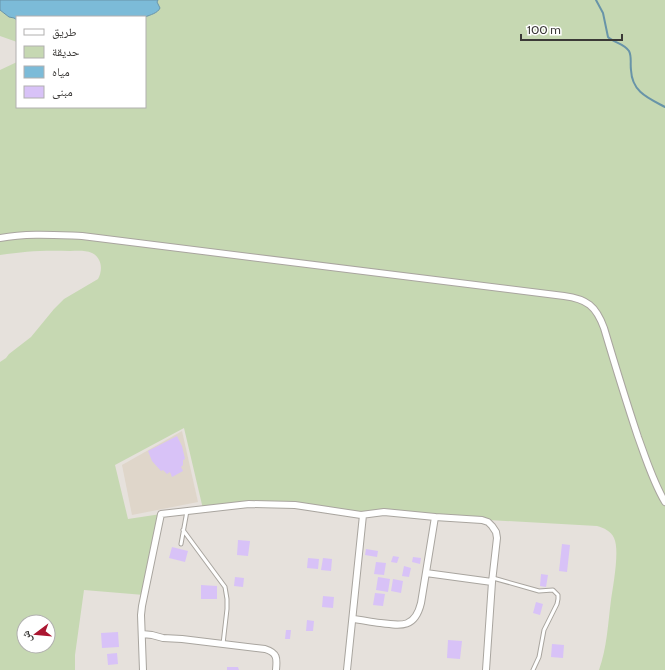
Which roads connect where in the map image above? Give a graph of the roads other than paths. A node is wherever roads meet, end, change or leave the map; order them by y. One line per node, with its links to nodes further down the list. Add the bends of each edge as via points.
1 (0, 238): 2 (street, via 24,235 82,236 577,298 593,308 601,319 644,456)
2 (665, 502)
3 (187, 511): 4 (street, via 249,504 290,504); 6 (lane); 11 (street, via 161,514 142,606)
4 (363, 515): 5 (street, via 384,512); 10 (street)
5 (435, 517): 8 (street); 9 (street, via 482,520 492,526 497,538)
6 (184, 530): 7 (lane); 12 (lane, via 225,587 227,609)
7 (181, 544)
8 (426, 573): 9 (street); 10 (street, via 420,608 410,621 396,625)
9 (492, 580): 16 (street); 17 (lane, via 539,591 552,590 558,595 557,604 544,630 539,657)
10 (352, 619): 15 (street)
11 (142, 634): 12 (street); 13 (street)
12 (223, 644): 14 (street, via 271,651 276,658)
13 (143, 670)
14 (276, 670)
15 (348, 670)
16 (486, 670)
17 (533, 670)

